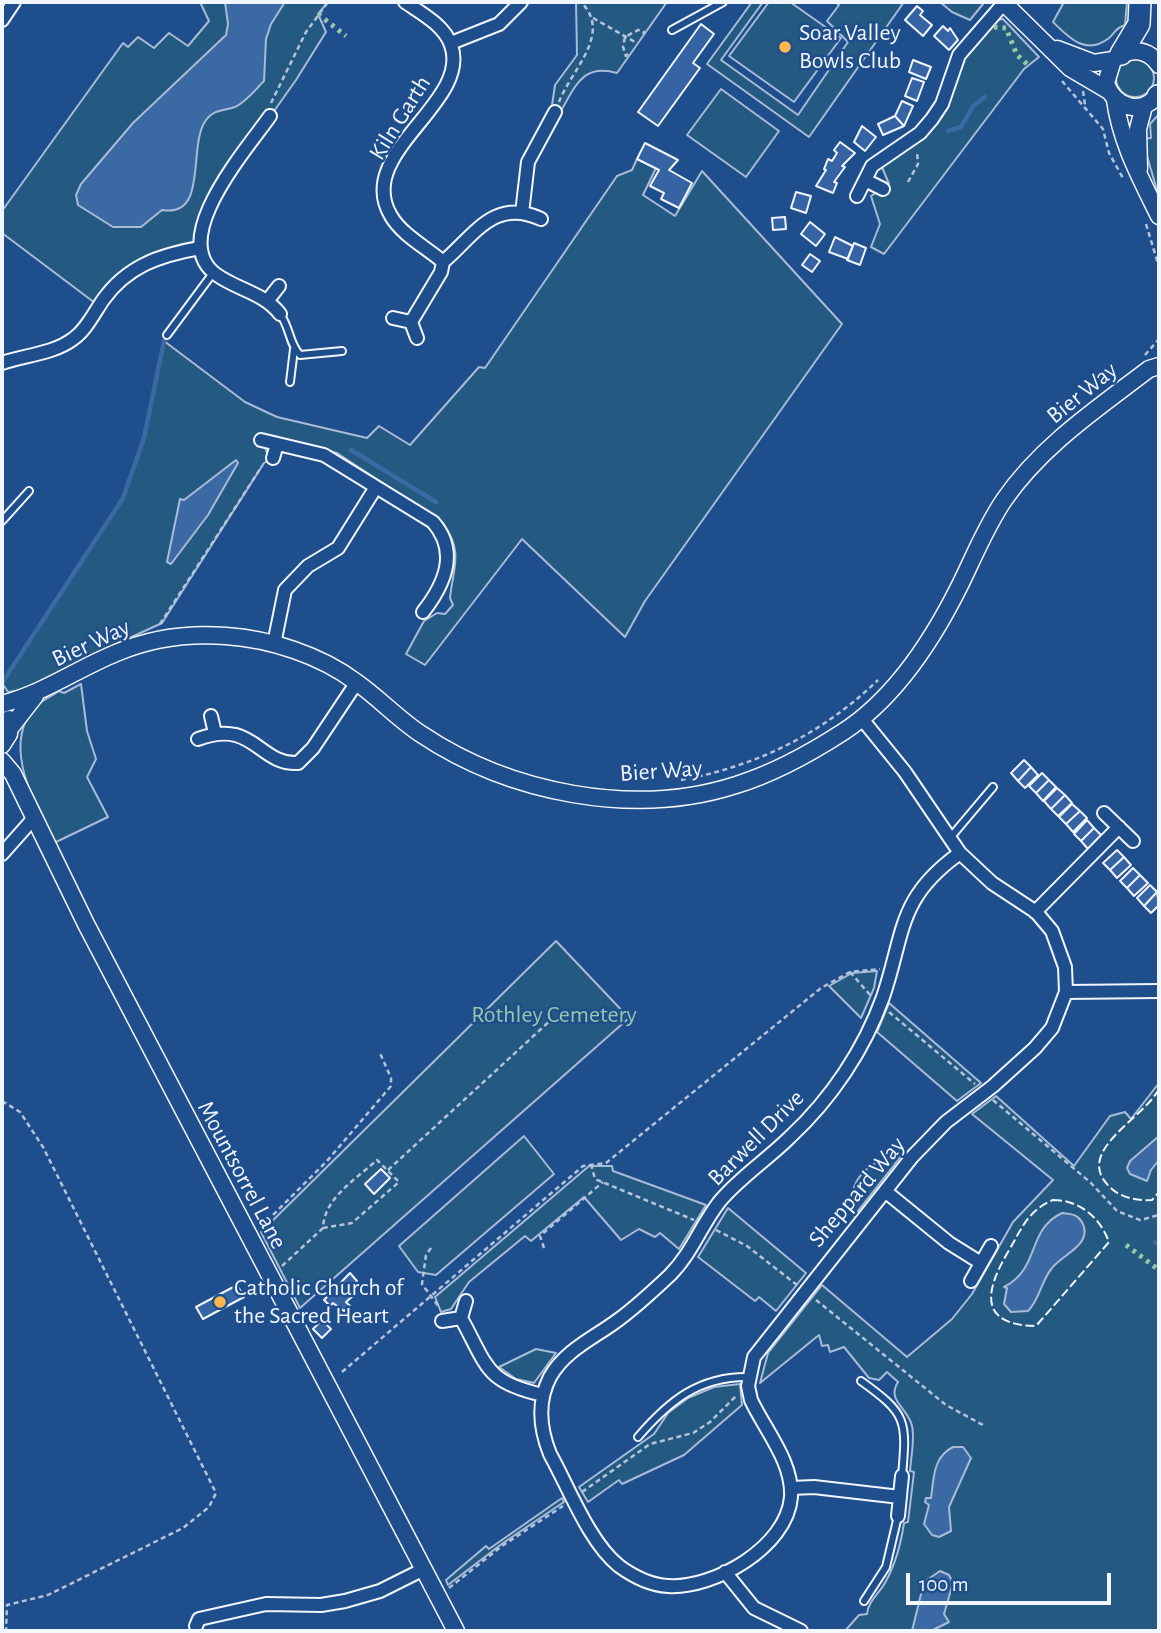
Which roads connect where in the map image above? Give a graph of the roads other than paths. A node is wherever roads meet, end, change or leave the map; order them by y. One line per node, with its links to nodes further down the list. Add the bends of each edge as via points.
1 (14, 2): 7 (street)
2 (405, 2): 9 (street, via 442,29)
3 (521, 2): 9 (street, via 499,24)
4 (723, 2): 8 (lane)
5 (1140, 2): 12 (highway, via 1139,24)
6 (1006, 3): 10 (street); 19 (street, via 967,41 952,68 942,104 920,133 882,156)
7 (2, 20)
8 (672, 30)
9 (451, 43): 26 (street, Kiln Garth, via 449,79 392,161 384,193 396,223)
10 (1052, 47): 12 (street, via 1094,63); 14 (street, via 1070,68)
11 (1152, 50): 12 (street); 13 (street)
12 (1117, 57): 14 (street, via 1107,75)
13 (1159, 65)
14 (1112, 95): 15 (street, via 1129,107); 18 (street, via 1129,158)
15 (1155, 98): 18 (street, via 1138,129)
16 (555, 112): 22 (street, via 541,122 528,162)
17 (270, 116): 25 (street, via 210,204)
18 (1139, 173): 23 (street)
19 (865, 180): 20 (street); 21 (street)
20 (883, 189)
21 (857, 195)
22 (522, 213): 24 (street); 26 (street, via 483,222)
23 (1151, 217)
24 (541, 219)
25 (200, 248): 27 (street); 38 (street, via 144,262 105,296 75,338 57,349)
26 (443, 262): 32 (street)
27 (213, 273): 29 (street); 33 (lane)
28 (279, 286): 29 (street)
29 (268, 300): 30 (street)
30 (280, 314): 35 (lane)
31 (393, 318): 32 (street)
32 (411, 322): 34 (street)
33 (167, 335)
34 (417, 338)
35 (294, 349): 36 (lane, via 309,356); 40 (lane)
36 (342, 351)
37 (1159, 354): 39 (street, Bier Way)
38 (2, 363)
39 (1150, 364): 53 (street, Bier Way, via 1031,466 981,537 934,632 896,684)
40 (290, 382)
41 (261, 440): 42 (street)
42 (276, 444): 43 (street); 44 (street, via 324,455)
43 (273, 458)
44 (376, 487): 47 (street, via 425,516 439,529 447,550 438,602); 48 (street, via 338,548 308,566 285,590)
45 (29, 491): 46 (lane)
46 (2, 521)
47 (423, 612)
48 (274, 644): 49 (street, Bier Way); 50 (street, Bier Way, via 228,636 161,639 116,653)
49 (356, 682): 53 (street, Bier Way, via 421,734 486,769 529,784 614,798 654,798 733,786 803,757); 54 (street, via 313,748 298,762 283,762 247,738)
50 (40, 692): 51 (street, Bier Way); 55 (street, Bier Way)
51 (2, 706): 55 (street)
52 (211, 716): 54 (street)
53 (862, 719): 63 (street, Sheppard Way)
54 (215, 733): 56 (street)
55 (7, 735): 58 (street, Mountsorrel Lane)
56 (198, 739)
57 (2, 761): 58 (street, Mountsorrel Lane)
58 (13, 774): 61 (street, Mountsorrel Lane)
59 (993, 787): 63 (lane)
60 (1104, 813): 62 (street)
61 (33, 819): 66 (street); 85 (street, Mountsorrel Lane)
62 (1119, 827): 64 (street); 67 (street)
63 (950, 838): 65 (street, Sheppard Way)
64 (1133, 841)
65 (960, 853): 67 (street, Sheppard Way, via 992,883); 79 (street, Barwell Drive, via 941,866 901,923 880,1004 837,1084 806,1123 730,1190 688,1254 657,1288 567,1355)
66 (2, 854)
67 (1035, 912): 69 (street, Sheppard Way, via 1061,950)
68 (1159, 991): 69 (street)
69 (1066, 992): 70 (street, Sheppard Way, via 1052,1027 1035,1048 946,1122)
70 (885, 1191): 72 (street); 78 (street, Sheppard Way, via 762,1344)
71 (991, 1246): 72 (street)
72 (981, 1263): 73 (street)
73 (971, 1281)
74 (466, 1301): 75 (street)
75 (461, 1318): 76 (street); 79 (street, via 494,1376 515,1388)
76 (442, 1321)
77 (861, 1381): 81 (lane, via 888,1400 902,1420 906,1432)
78 (749, 1383): 80 (lane, via 716,1379 687,1390 663,1408); 82 (street)
79 (543, 1395): 86 (street, Barwell Drive, via 544,1439 602,1548 620,1567 659,1585 682,1586)
80 (638, 1437)
81 (902, 1476): 83 (street)
82 (791, 1488): 83 (street); 86 (street, via 789,1510 773,1540)
83 (900, 1497): 84 (street)
84 (898, 1516): 87 (lane, via 886,1567)
85 (424, 1569): 88 (street, via 380,1591 321,1605 266,1604 198,1623); 89 (street, Mountsorrel Lane)
86 (725, 1572): 90 (street, via 754,1608)
87 (864, 1601)
88 (193, 1606)
89 (456, 1631)
90 (801, 1631)

